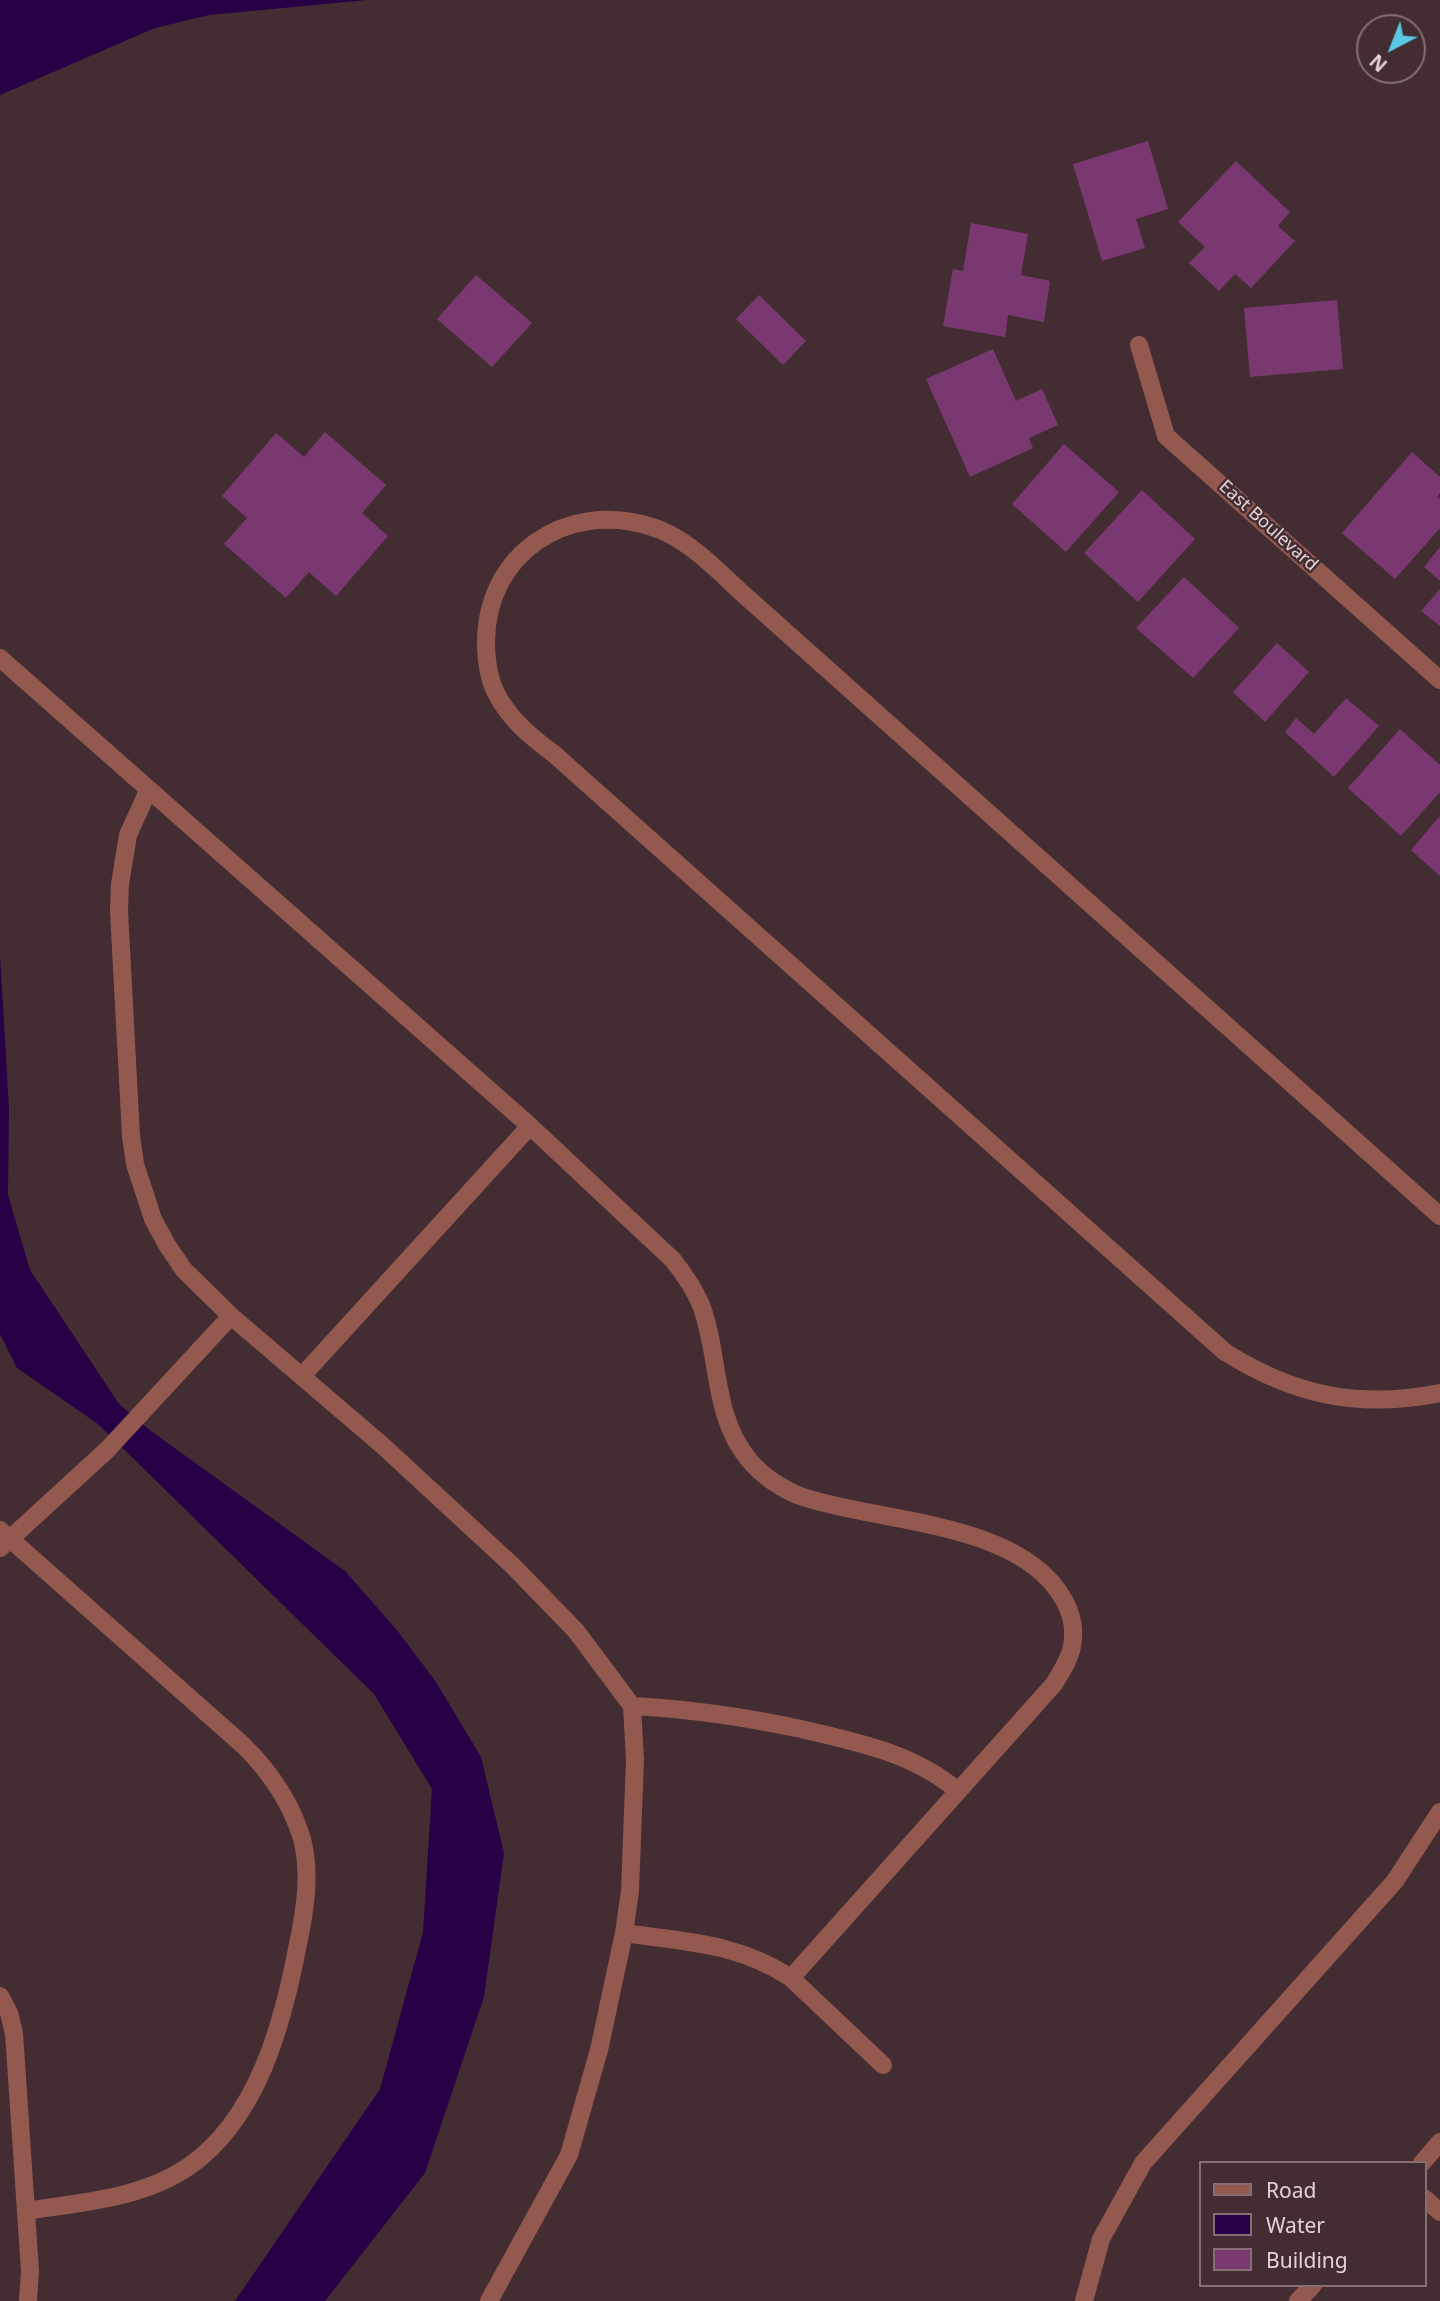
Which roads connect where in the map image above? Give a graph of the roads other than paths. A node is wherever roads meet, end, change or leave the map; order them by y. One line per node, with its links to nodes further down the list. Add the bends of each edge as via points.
1 (1139, 345): 3 (street, East Boulevard, via 1166,436)
2 (0, 658): 4 (street)
3 (1440, 680)
4 (148, 791): 5 (street); 7 (street, via 128,835 119,911 135,1164 167,1245 198,1285)
5 (530, 1126): 8 (street); 12 (street, via 653,1239 689,1281 701,1304 727,1419 737,1442 764,1475 799,1495 943,1528 999,1547 1042,1573 1058,1589 1074,1626 1065,1667)
6 (1440, 1216): 9 (street, via 674,537 616,519 582,521 549,533 515,560 496,589 486,623 486,658 495,691 526,733 1225,1352 1286,1385 1346,1400 1410,1399)
7 (231, 1316): 8 (street); 10 (street, via 107,1450)
8 (302, 1376): 11 (street, via 513,1566 576,1630)
9 (1440, 1393)
10 (3, 1539): 21 (street, via 266,1768 293,1815 303,1841 306,1868 300,1936 282,2017 254,2085 227,2129 190,2166 143,2190)
11 (632, 1706): 12 (street, via 736,1716 865,1743 916,1763); 14 (street, via 633,1852)
12 (958, 1791): 15 (street)
13 (1440, 1812): 26 (street, via 1395,1881 1143,2163 1101,2239)
14 (624, 1933): 15 (street, via 731,1949); 25 (street, via 596,2063 569,2155)
15 (791, 1979): 17 (street)
16 (0, 1996): 21 (street, via 14,2033)
17 (884, 2065)
18 (1440, 2142): 19 (street)
19 (1424, 2161)
20 (1426, 2200): 22 (street)
21 (26, 2211): 24 (street)
22 (1440, 2212)
23 (1310, 2287): 27 (street)
24 (28, 2301)
25 (489, 2301)
26 (1084, 2301)
27 (1298, 2301)

